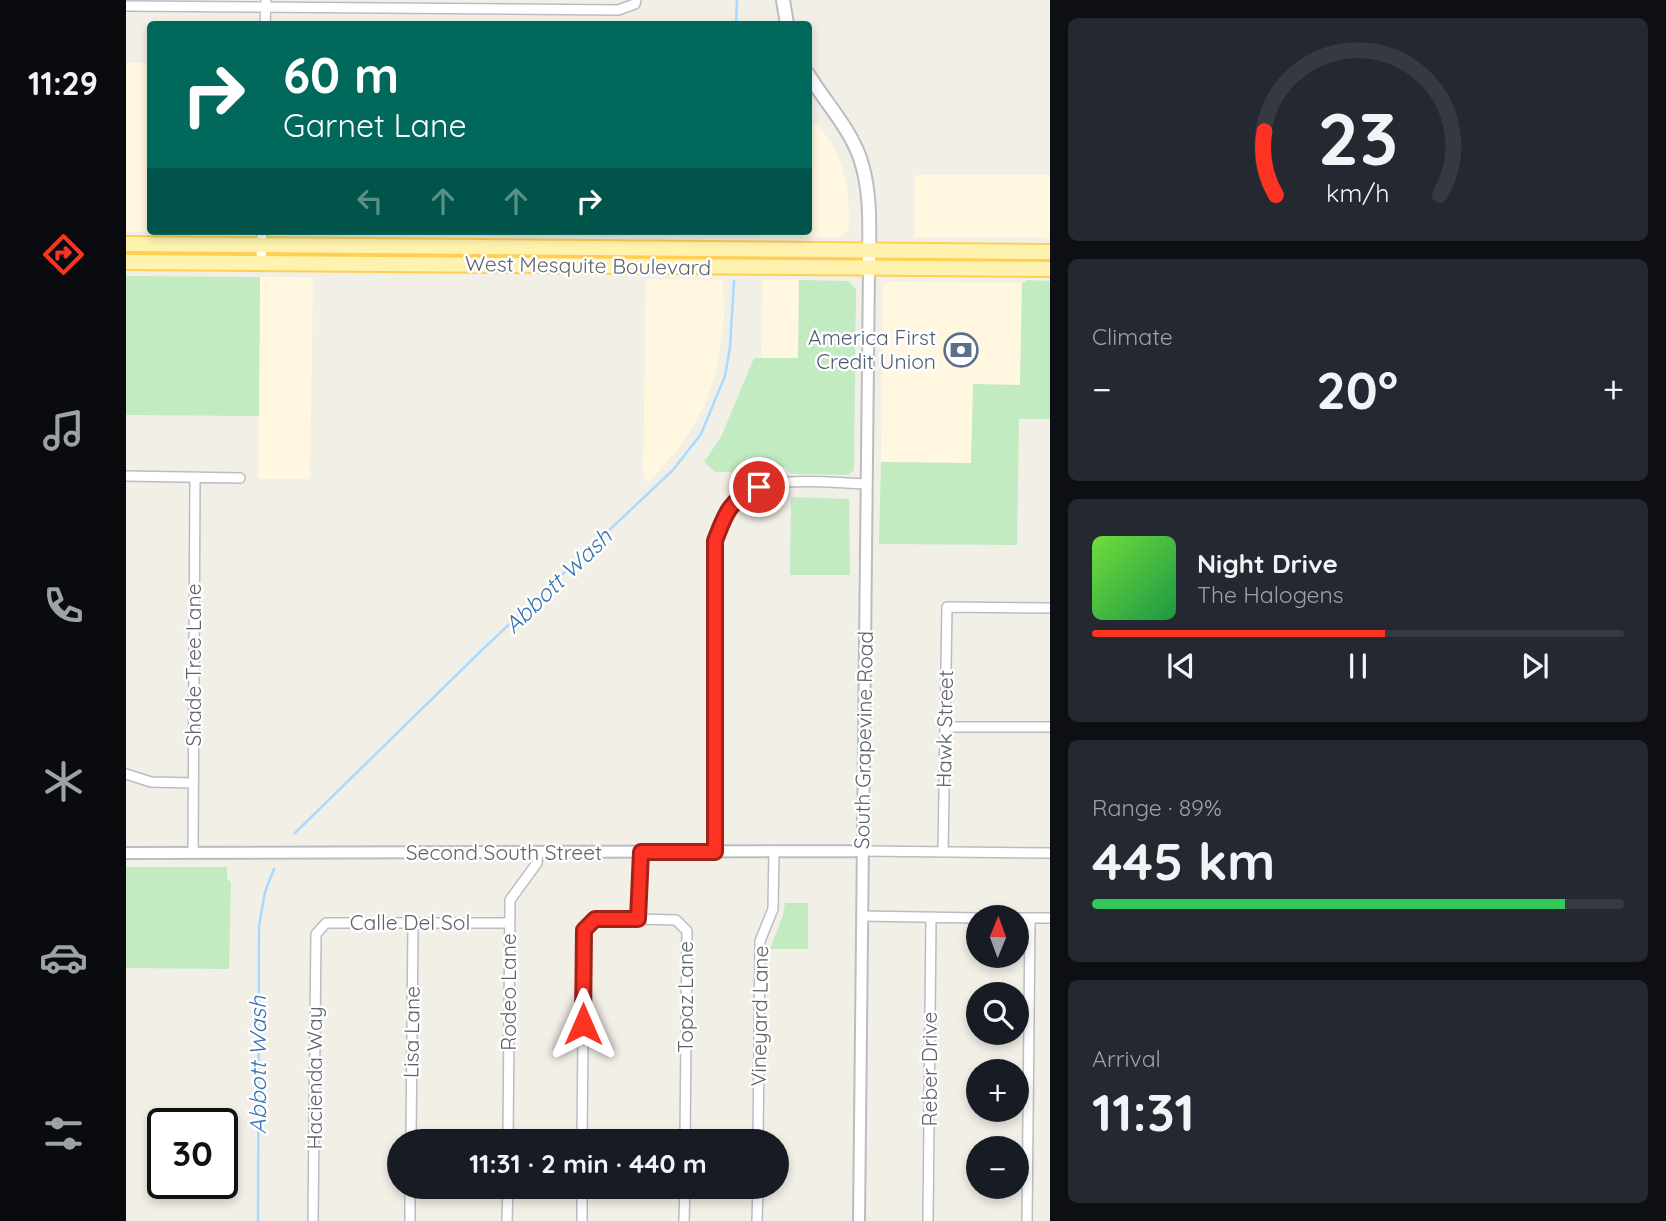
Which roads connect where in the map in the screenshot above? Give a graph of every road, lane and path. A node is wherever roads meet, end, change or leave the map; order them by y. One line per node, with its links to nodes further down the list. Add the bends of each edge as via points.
1 (783, 0): 8 (main road)
2 (636, 2): 6 (street, via 618,10)
3 (144, 3): 5 (street); 7 (street)
4 (391, 3): 5 (street); 6 (street)
5 (265, 4)
6 (513, 4)
7 (126, 6)
8 (786, 21)
9 (812, 80): 14 (main road, via 859,156 866,181)
10 (262, 238): 11 (main road, West Mesquite Boulevard); 12 (main road, West Mesquite Boulevard); 16 (street)
11 (126, 244)
12 (558, 249): 14 (main road, West Mesquite Boulevard); 17 (main road)
13 (1050, 252): 14 (main road, West Mesquite Boulevard)
14 (869, 259): 17 (main road, West Mesquite Boulevard); 18 (main road, West Mesquite Boulevard); 22 (street, South Grapevine Road)
15 (126, 262): 16 (main road, West Mesquite Boulevard)
16 (261, 263): 17 (main road, West Mesquite Boulevard)
17 (558, 266)
18 (1050, 270)
19 (126, 476): 20 (street)
20 (195, 477): 21 (street); 27 (street, Shade Tree Lane)
21 (240, 478)
22 (867, 484): 29 (street, South Grapevine Road); 32 (street, via 772,482 746,492 726,511 715,541)
23 (1050, 608): 24 (street, Hawk Street, via 947,607)
24 (945, 727): 25 (street); 33 (street, Hawk Street)
25 (1050, 727)
26 (126, 774): 27 (street, via 151,782)
27 (193, 783): 35 (street, Shade Tree Lane)
28 (774, 851): 29 (street, Second South Street); 32 (street, Second South Street); 50 (street, Vineyard Lane, via 773,909 760,941)
29 (863, 851): 33 (street, Second South Street); 37 (street, South Grapevine Road)
30 (538, 852): 31 (street, Second South Street); 35 (street, Second South Street); 44 (street, Rodeo Lane, via 537,863 510,900)
31 (641, 852): 32 (street, Second South Street); 42 (street)
32 (715, 852)
33 (943, 852): 36 (street, Second South Street)
34 (126, 853): 35 (street, Second South Street)
35 (193, 853)
36 (1050, 853)
37 (862, 916): 38 (street); 62 (street, South Grapevine Road)
38 (931, 917): 39 (street); 63 (street, Reber Drive)
39 (966, 918)
40 (1030, 918): 41 (street); 64 (street)
41 (1050, 918)
42 (638, 919): 48 (street, Topaz Lane, via 595,919 584,930); 49 (street, Topaz Lane, via 676,920 687,931)
43 (413, 923): 44 (street, Calle Del Sol); 45 (street, Calle Del Sol, via 326,923); 46 (street, Lisa Lane)
44 (510, 923): 47 (street, Rodeo Lane)
45 (316, 934): 56 (street, Hacienda Way)
46 (411, 1129)
47 (508, 1129)
48 (582, 1129)
49 (685, 1129)
50 (758, 1129)
51 (410, 1199): 57 (street)
52 (508, 1199): 58 (street)
53 (582, 1199): 59 (street)
54 (685, 1199): 60 (street)
55 (758, 1199): 61 (street)
56 (313, 1221)
57 (410, 1221)
58 (507, 1221)
59 (582, 1221)
60 (684, 1221)
61 (757, 1221)
62 (859, 1221)
63 (928, 1221)
64 (1027, 1221)

